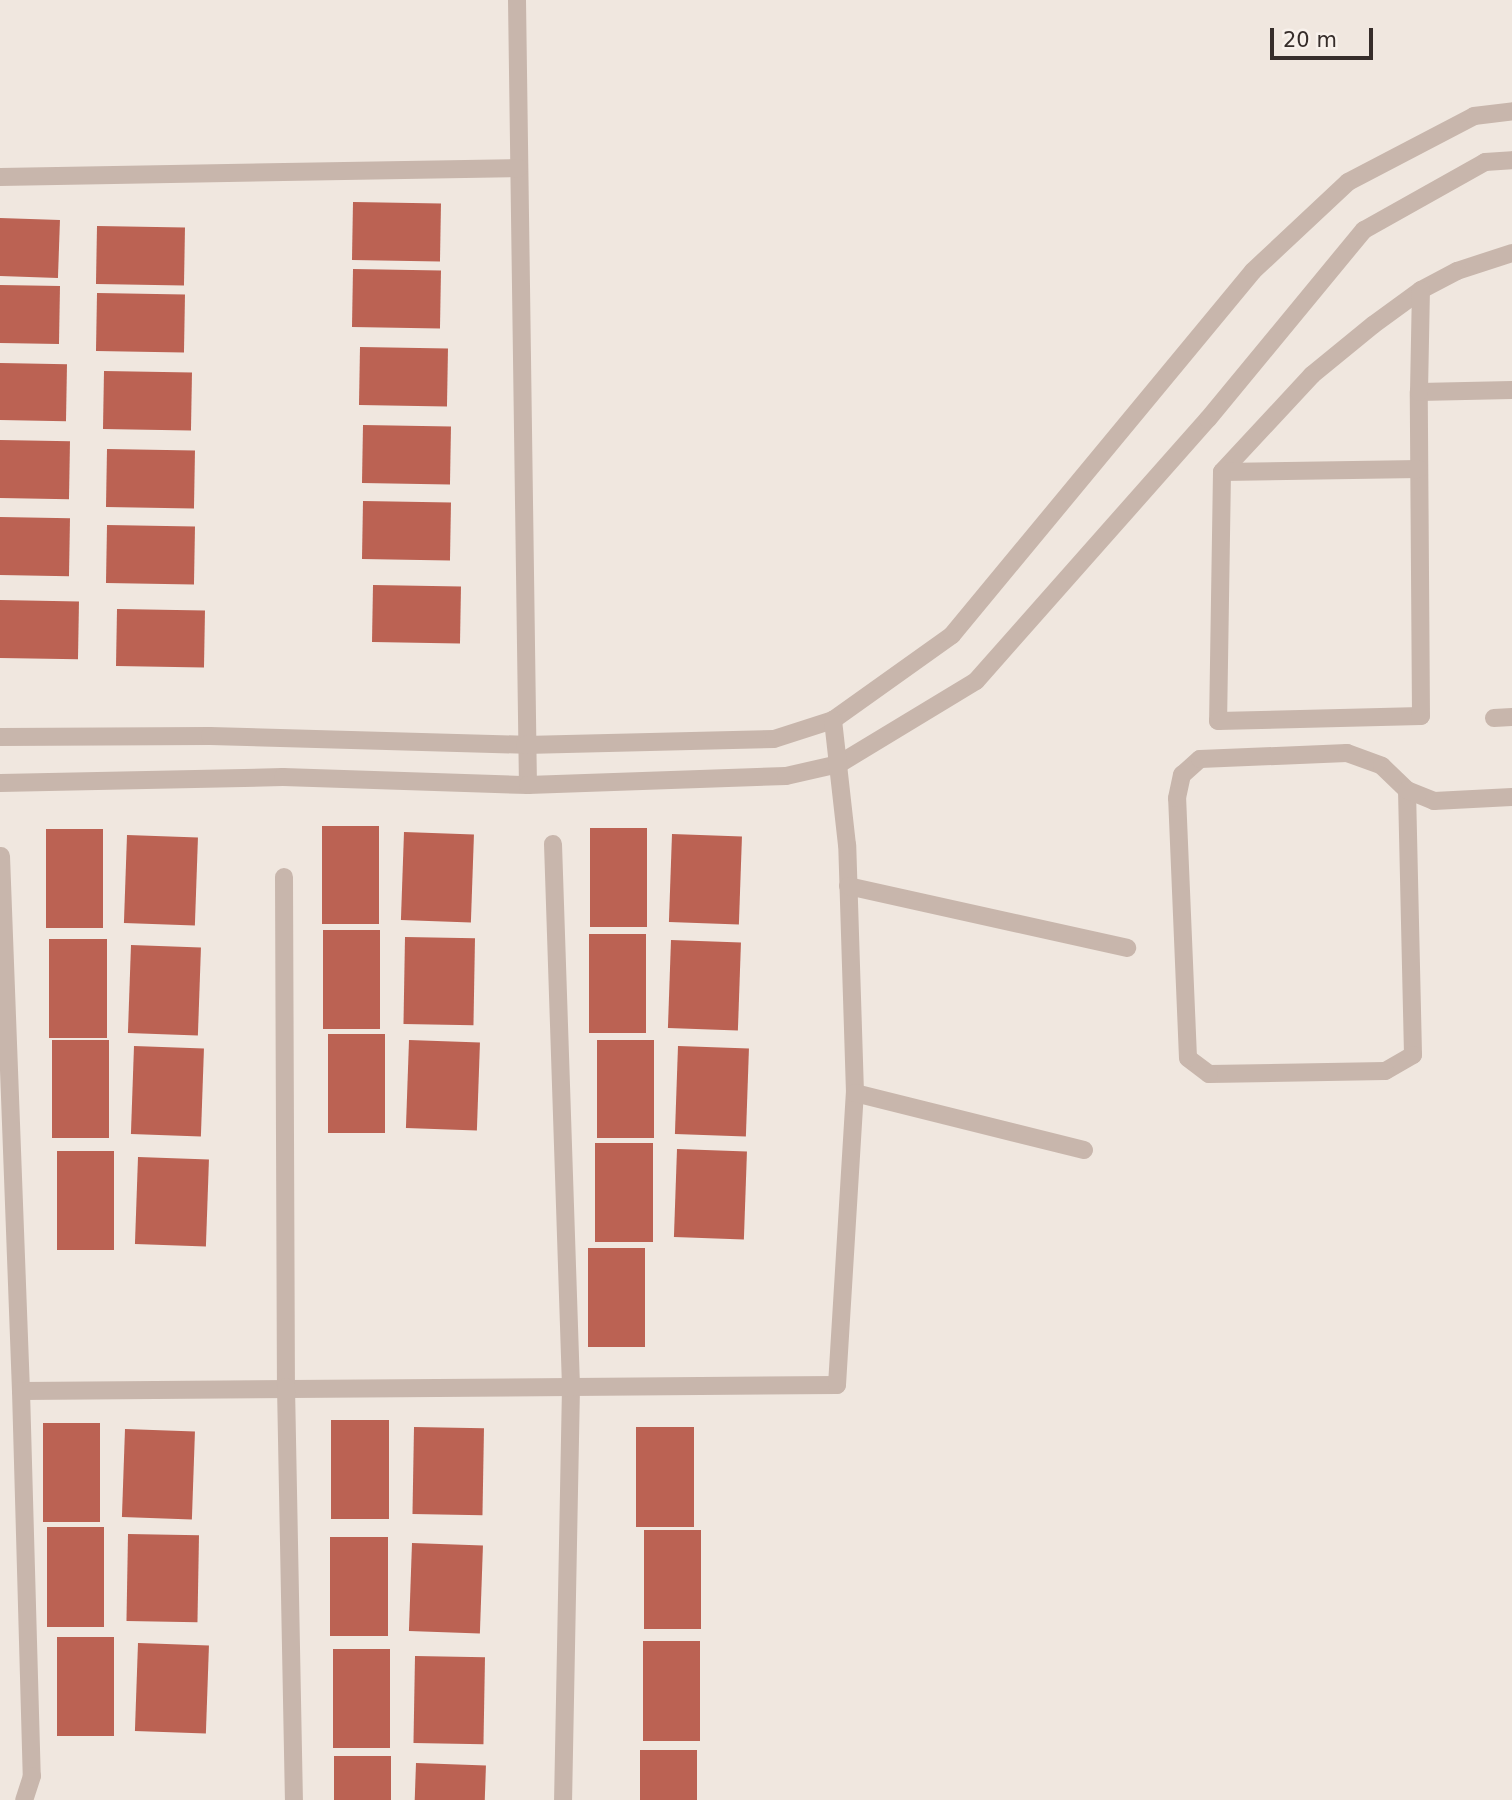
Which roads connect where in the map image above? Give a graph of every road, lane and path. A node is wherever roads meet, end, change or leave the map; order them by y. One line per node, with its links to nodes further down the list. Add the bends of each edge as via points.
1 (517, 0): 4 (street)
2 (1512, 111): 12 (street, via 1474,116 1348,182 1253,271 952,635)
3 (1512, 160): 15 (street, via 1485,162 1364,230 1208,419 976,681)
4 (519, 168): 5 (street); 14 (street)
5 (0, 177)
6 (1512, 253): 7 (street, via 1457,271)
7 (1421, 290): 9 (street); 11 (street, via 1312,375)
8 (1512, 390): 9 (street)
9 (1419, 392): 10 (street)
10 (1419, 469): 11 (street); 11 (street, via 1421,716 1218,721)
11 (1222, 472)
12 (833, 720): 14 (street, via 774,739); 15 (street)
13 (0, 737): 14 (street, via 211,736)
14 (525, 746): 17 (street)
15 (839, 764): 17 (street, via 786,776); 23 (street)
16 (0, 783): 17 (street, via 283,777)
17 (528, 785)
18 (1407, 790): 18 (street, via 1382,766 1347,753 1200,759 1182,775 1177,798 1188,1058 1209,1074 1385,1071 1413,1055); 19 (street, via 1434,801)
19 (1512, 797)
20 (552, 844): 28 (street)
21 (1, 856): 29 (street)
22 (284, 877): 27 (street)
23 (848, 886): 24 (street); 25 (street)
24 (1127, 948)
25 (855, 1093): 26 (street); 28 (street, via 837,1385)
26 (1084, 1150)
27 (286, 1387): 28 (street); 29 (street); 31 (street)
28 (570, 1387): 32 (street)
29 (21, 1391): 30 (street, via 32,1776)
30 (24, 1800)
31 (294, 1800)
32 (563, 1800)

